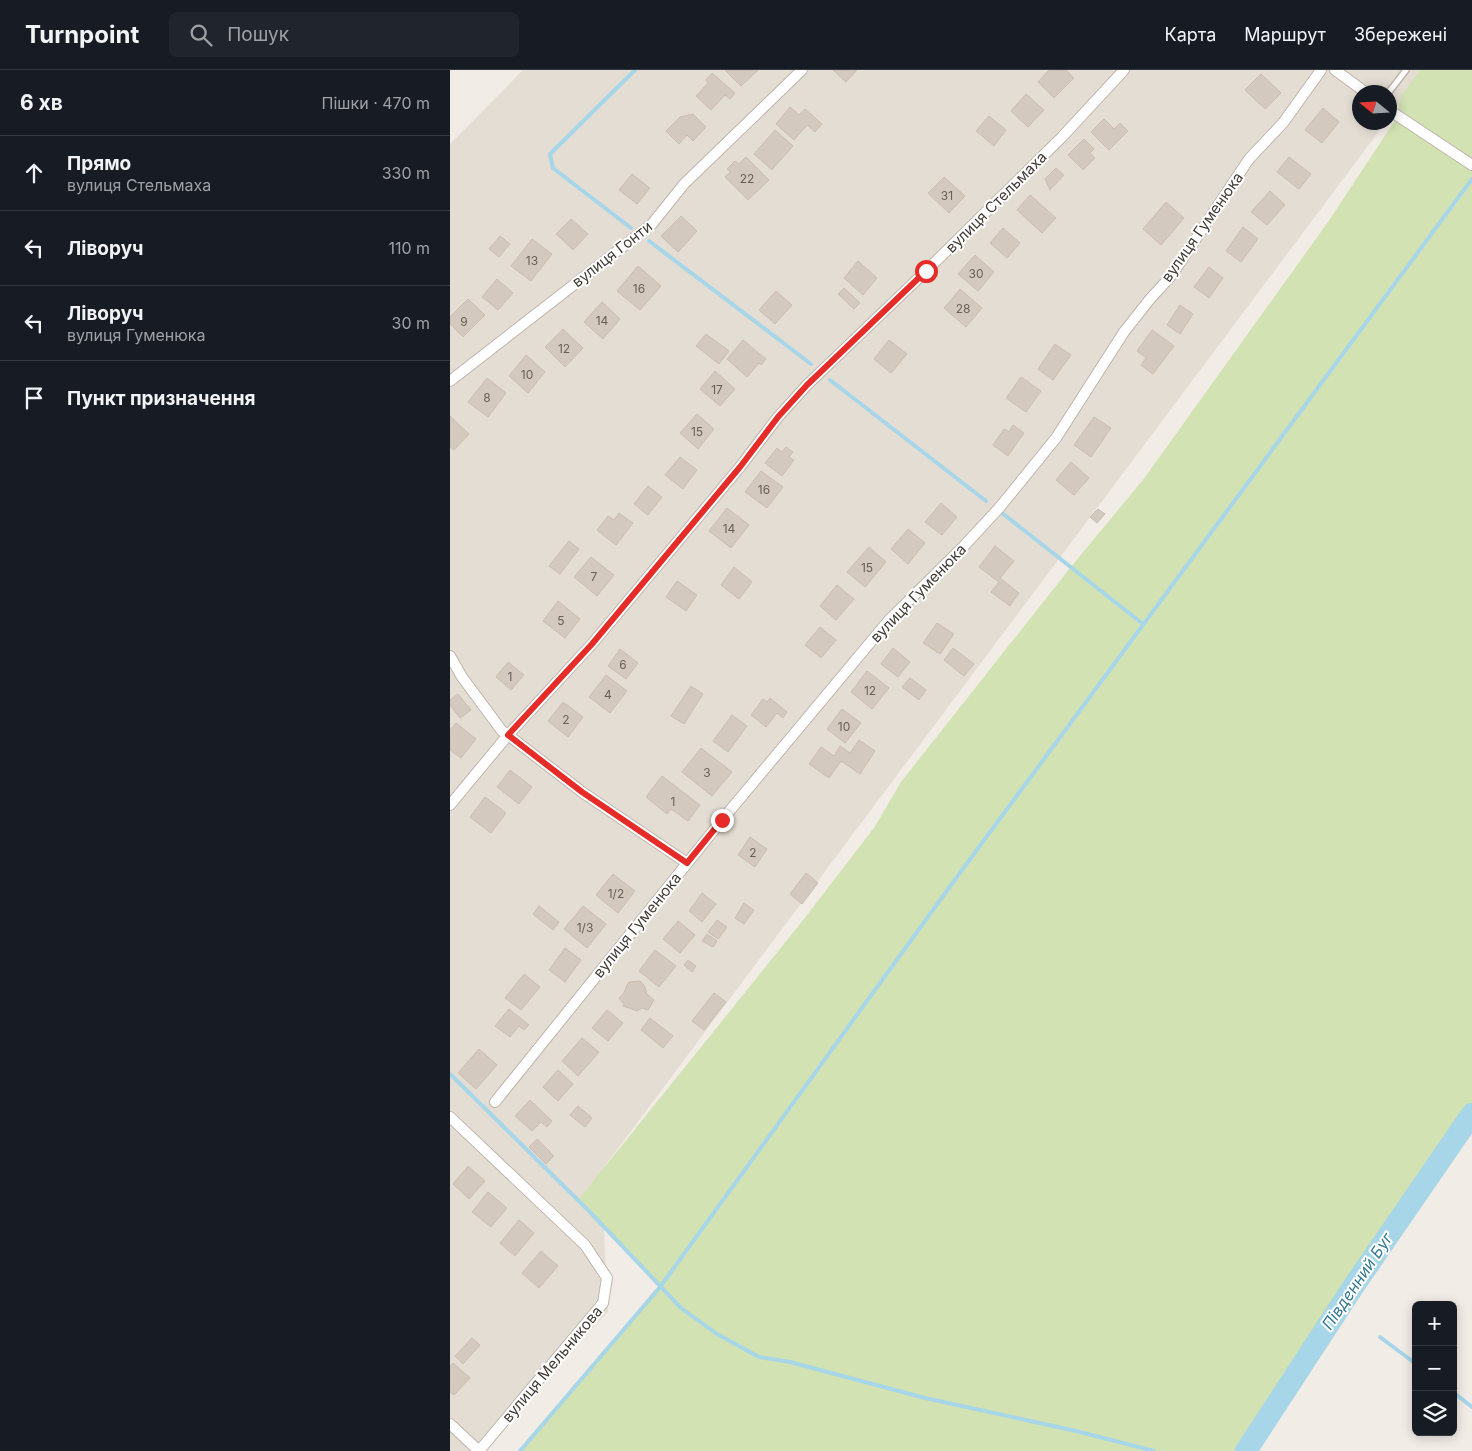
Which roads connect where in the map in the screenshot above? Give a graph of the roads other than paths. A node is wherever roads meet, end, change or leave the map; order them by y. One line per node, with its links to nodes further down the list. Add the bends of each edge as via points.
1 (802, 70): 10 (street, вулиця Гонти, via 684,184 652,224)
2 (1124, 70): 12 (street, вулиця Стельмаха, via 1062,137 807,385 592,644)
3 (1321, 70): 14 (street, вулиця Гуменюка, via 1283,123 1249,159 1171,276 1124,332 1056,438 1000,507 889,620)
4 (1335, 70): 6 (street)
5 (1406, 70): 7 (lane)
6 (1355, 85)
7 (1394, 85)
8 (1397, 115): 9 (street)
9 (1472, 165)
10 (450, 381)
11 (450, 656): 12 (street, via 496,724)
12 (508, 735): 13 (street, вулиця Стельмаха); 14 (street, via 582,792)
13 (450, 805)
14 (687, 863): 15 (street, вулиця Гуменюка)
15 (495, 1102)
16 (450, 1117): 18 (street, вулиця Мельникова, via 585,1245 607,1278 603,1302)
17 (450, 1424): 18 (street)
18 (479, 1451)

